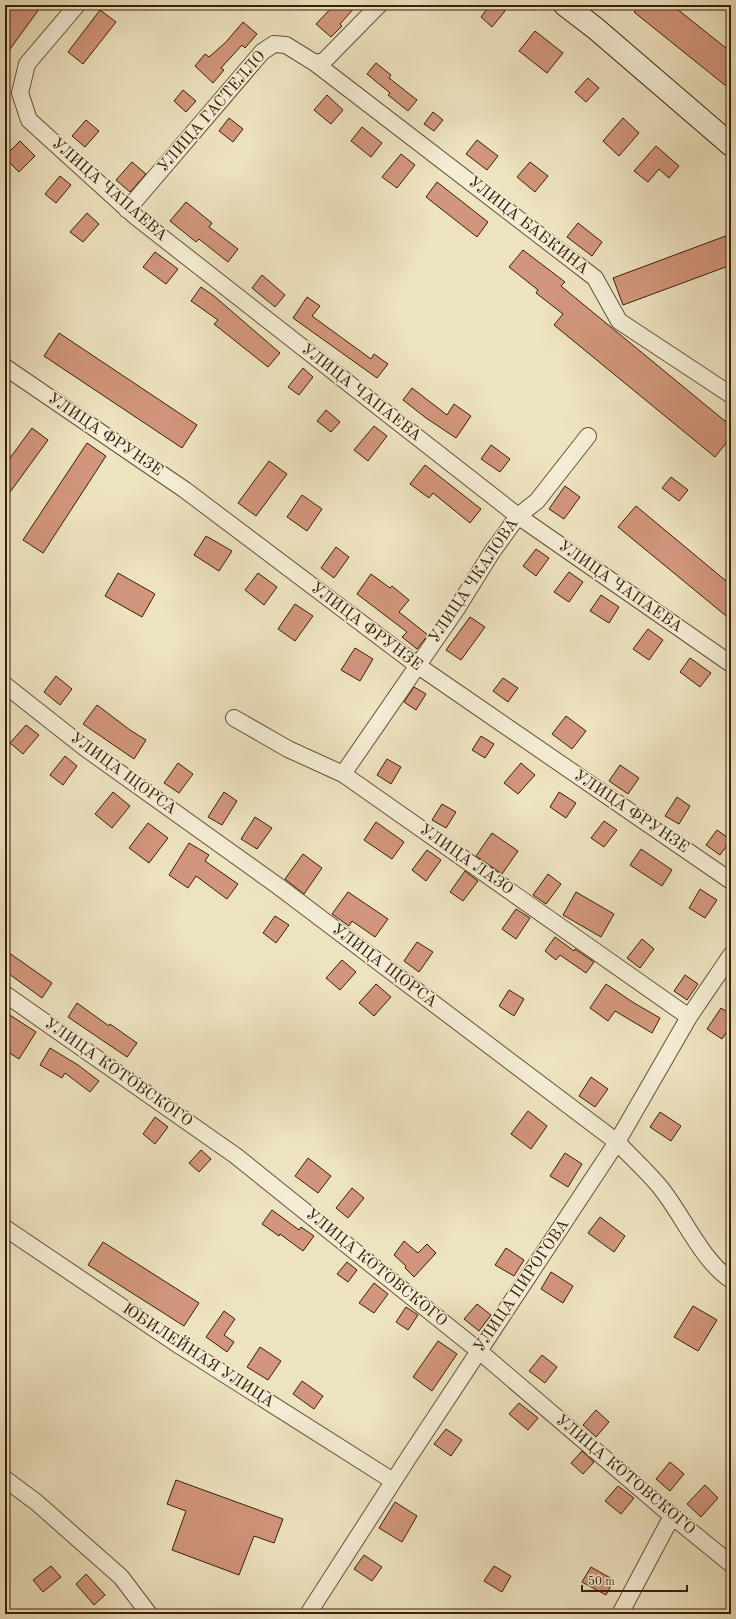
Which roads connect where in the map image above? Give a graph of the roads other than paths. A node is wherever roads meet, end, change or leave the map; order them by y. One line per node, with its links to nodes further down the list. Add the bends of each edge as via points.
1 (76, 5): 6 (street, УЛИЦА ЧАПАЕВА, via 27,64 20,93 29,120)
2 (379, 5): 4 (street, via 324,61)
3 (565, 5): 5 (street)
4 (315, 62): 6 (street, УЛИЦА ГАСТЕЛЛО, via 286,45 274,44 262,52); 8 (street, УЛИЦА БАБКИНА, via 595,278 619,321)
5 (731, 145)
6 (128, 210): 10 (street, УЛИЦА ЧАПАЕВА)
7 (5, 367): 12 (street, УЛИЦА ФРУНЗЕ, via 185,490)
8 (731, 395)
9 (588, 436): 10 (street, УЛИЦА ЧКАЛОВА, via 537,501)
10 (518, 516): 11 (street, УЛИЦА ЧАПАЕВА); 12 (street, УЛИЦА ЧКАЛОВА)
11 (731, 664)
12 (417, 665): 15 (street, УЛИЦА ЧКАЛОВА); 16 (street, УЛИЦА ФРУНЗЕ)
13 (5, 685): 20 (street, УЛИЦА ЩОРСА, via 85,748 278,886)
14 (234, 718): 15 (street, УЛИЦА ЛАЗО, via 288,749)
15 (343, 774): 19 (street, УЛИЦА ЛАЗО)
16 (731, 881)
17 (731, 955): 19 (street, УЛИЦА ПИРОГОВА)
18 (5, 994): 23 (street, УЛИЦА КОТОВСКОГО, via 236,1156)
19 (689, 1016): 20 (street, УЛИЦА ПИРОГОВА)
20 (617, 1142): 22 (street, УЛИЦА ЩОРСА, via 660,1187 698,1244 722,1274); 23 (street, УЛИЦА ПИРОГОВА)
21 (5, 1228): 25 (street, ЮБИЛЕЙНАЯ УЛИЦА, via 180,1346)
22 (731, 1280)
23 (479, 1351): 25 (street, УЛИЦА ПИРОГОВА); 26 (street, УЛИЦА КОТОВСКОГО)
24 (5, 1479): 28 (street, via 36,1502 121,1577)
25 (393, 1481): 29 (street, УЛИЦА ПИРОГОВА)
26 (672, 1516): 27 (street, УЛИЦА КОТОВСКОГО); 30 (street)
27 (731, 1564)
28 (149, 1614)
29 (308, 1614)
30 (620, 1614)

